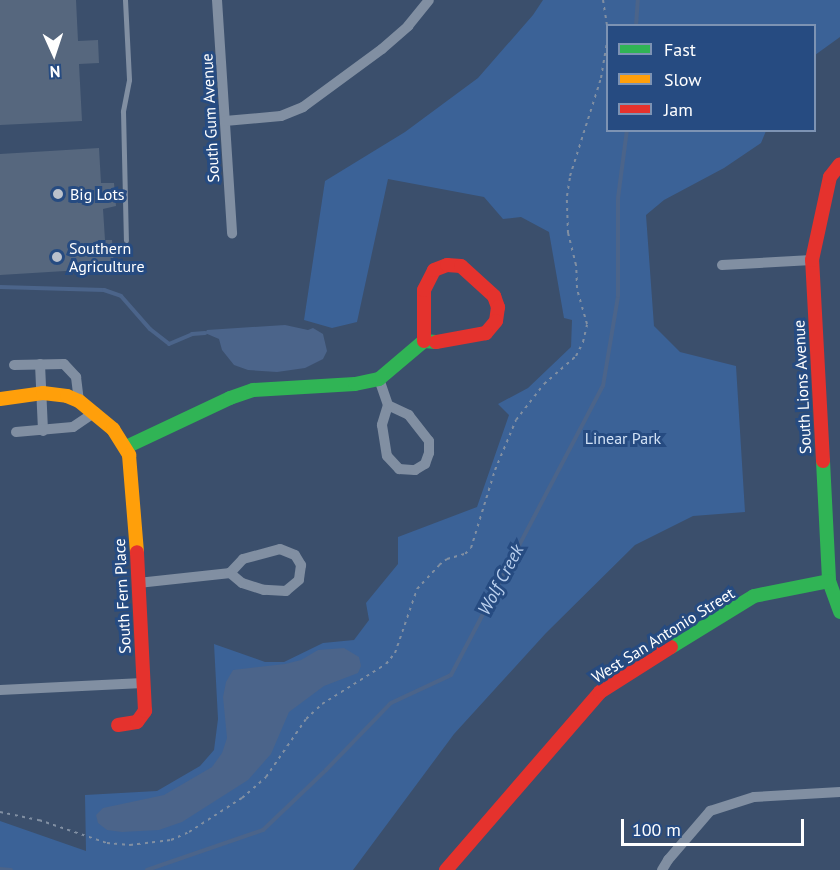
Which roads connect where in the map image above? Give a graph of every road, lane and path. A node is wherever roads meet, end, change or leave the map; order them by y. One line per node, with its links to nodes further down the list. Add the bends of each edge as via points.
1 (125, 0): 10 (lane, via 129,80 123,111)
2 (218, 0): 7 (street, South Gum Avenue)
3 (429, 0): 7 (street, via 382,49 303,107 281,116)
4 (603, 0): 5 (path)
5 (606, 24)
6 (606, 47): 33 (path, via 567,196 568,233 587,324 583,342 576,356 544,384 516,420 495,470 471,548 439,565 417,589 394,653 386,664 314,711 266,777 242,798 171,840 130,845 106,843 39,820)
7 (225, 121): 9 (street, South Gum Avenue)
8 (840, 164): 11 (street, South Lions Avenue, via 830,177)
9 (232, 234)
10 (126, 240)
11 (812, 260): 12 (street); 26 (street, South Lions Avenue)
12 (722, 265)
13 (424, 341): 13 (street, via 442,342 486,333 496,321 498,307 494,296 460,266 434,270 424,290); 16 (street)
14 (40, 364): 15 (street); 17 (street); 19 (street, via 69,367 76,377)
15 (14, 365)
16 (379, 379): 20 (street); 24 (street, via 253,390)
17 (43, 393): 18 (street); 19 (street); 22 (street)
18 (0, 399)
19 (79, 401): 21 (street)
20 (388, 405): 20 (street, via 410,415 427,437 429,453 425,464 416,470 399,469 387,456 382,424)
21 (95, 412): 22 (street, via 73,427); 24 (street)
22 (43, 431): 23 (street)
23 (16, 432)
24 (126, 447): 27 (street, South Fern Place, via 132,476)
25 (230, 573): 25 (street, via 242,583 286,591 299,580 301,565 295,555 280,549 243,559); 27 (street)
26 (829, 581): 28 (street, South Lions Avenue); 34 (street, West San Antonio Street, via 754,596 600,692)
27 (138, 583): 29 (street, South Fern Place)
28 (840, 612)
29 (143, 684): 30 (street); 31 (street, South Fern Place, via 142,718)
30 (0, 690)
31 (118, 725)
32 (840, 792): 35 (street, via 754,797 710,811)
33 (0, 812)
34 (447, 870)
35 (662, 870)

